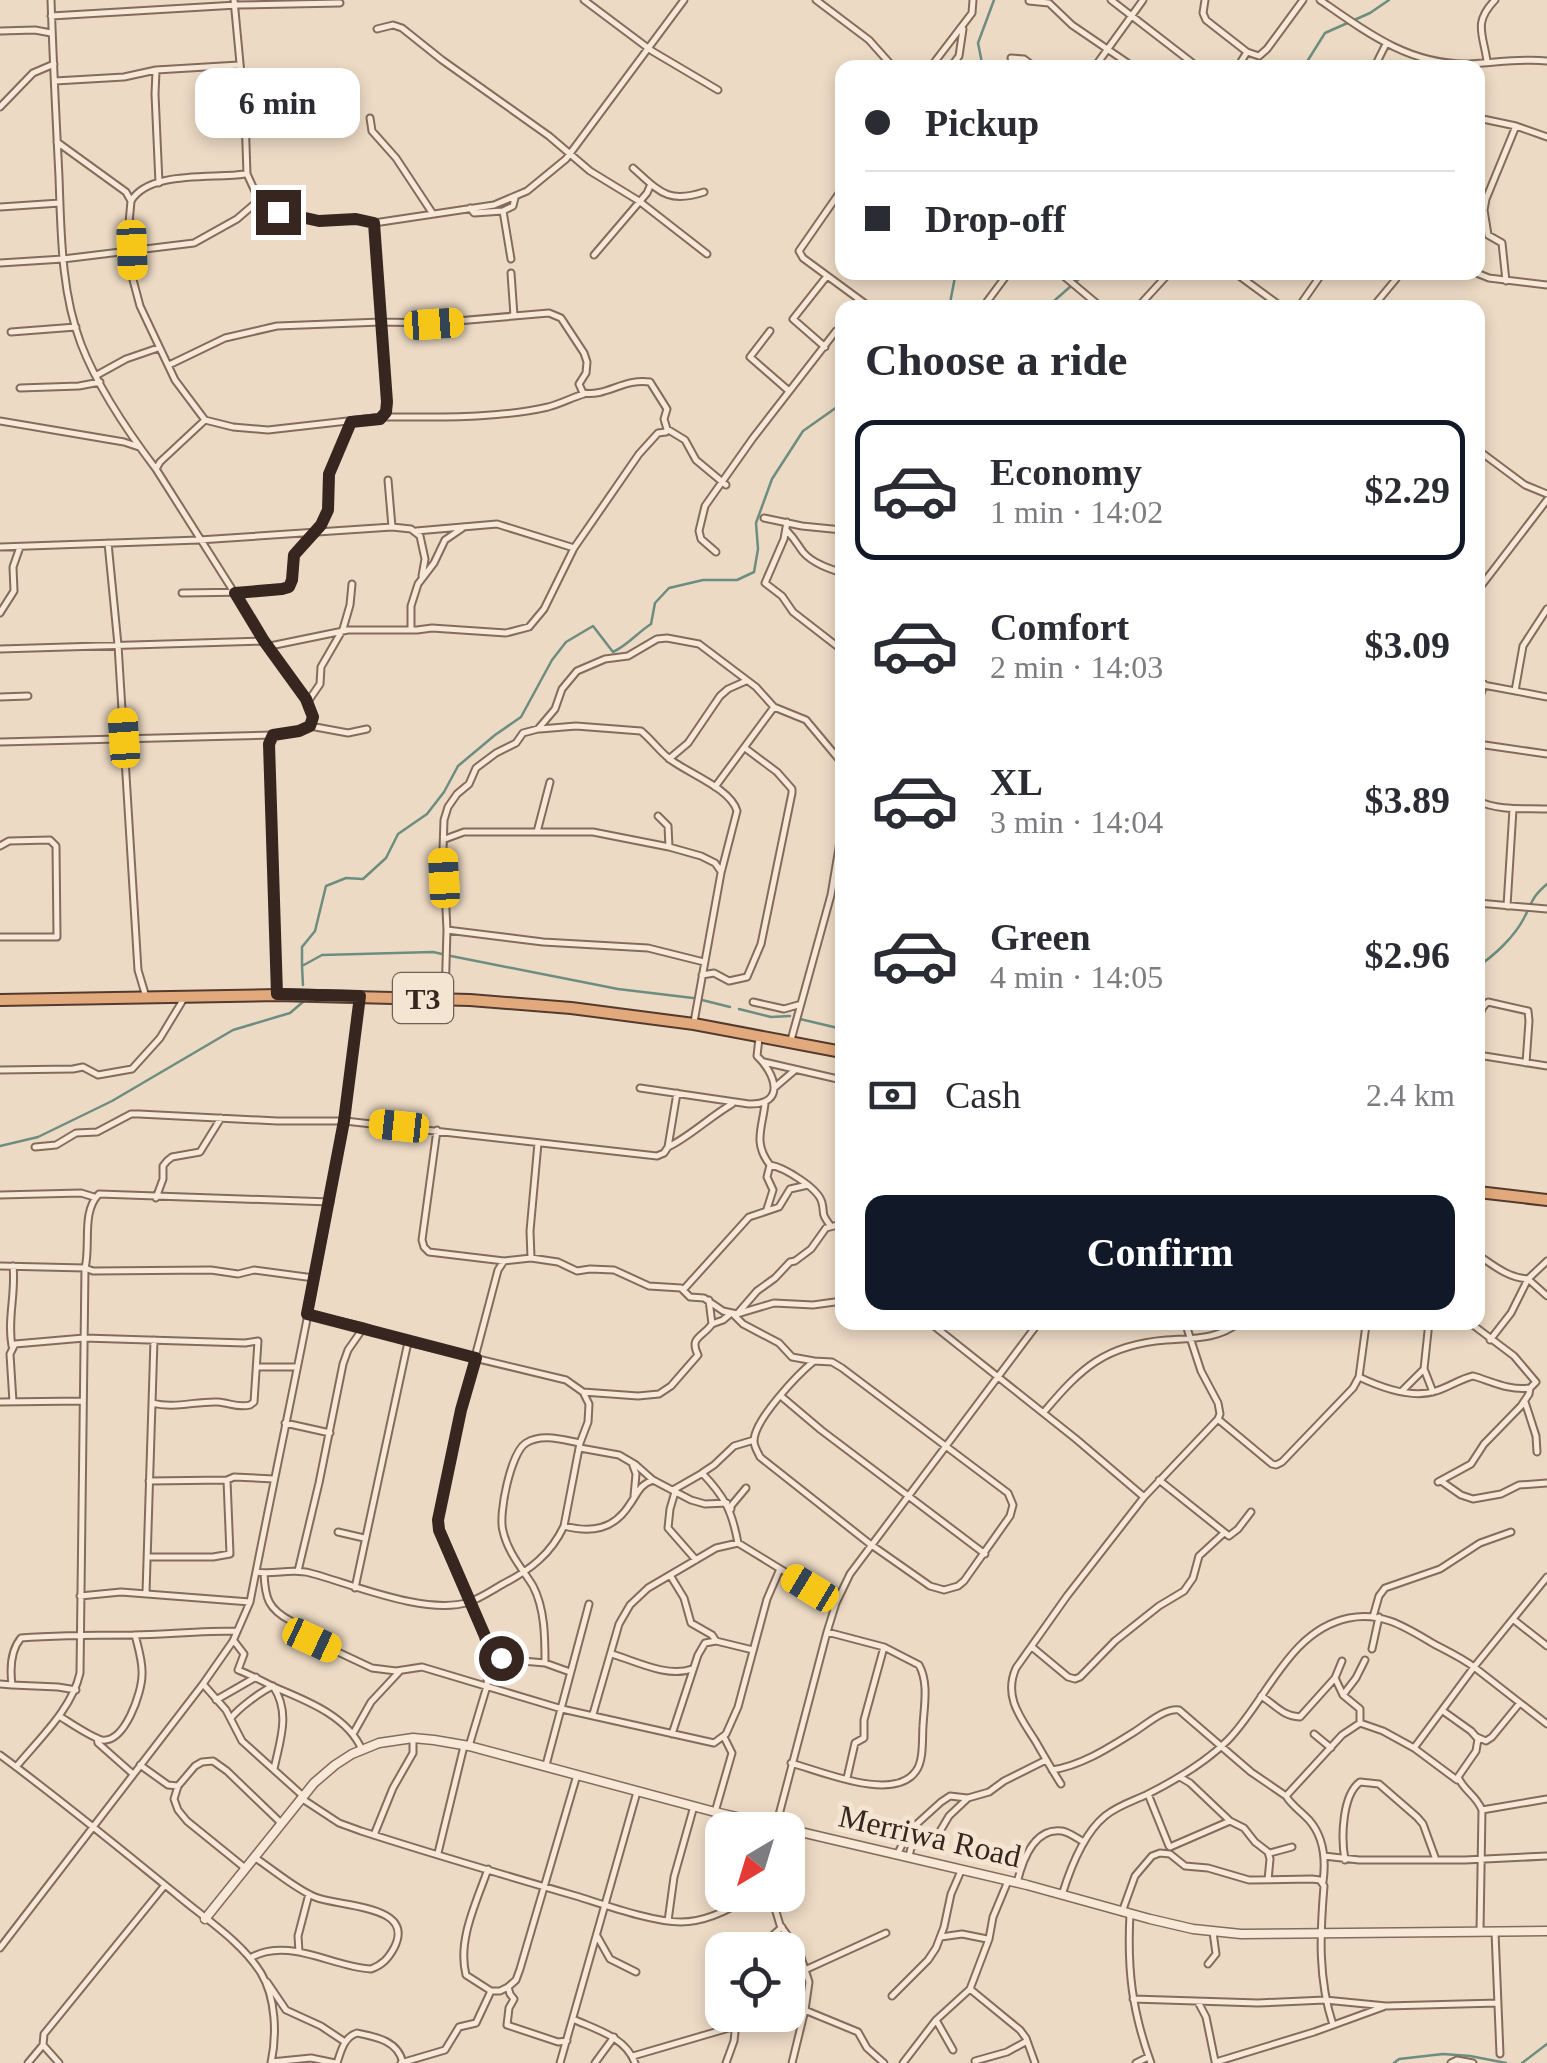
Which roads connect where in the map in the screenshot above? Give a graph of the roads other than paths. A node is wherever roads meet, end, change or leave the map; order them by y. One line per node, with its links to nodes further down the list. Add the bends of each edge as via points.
1 (51, 0): 15 (street)
2 (584, 0): 22 (street)
3 (684, 0): 22 (street)
4 (816, 0): 27 (street)
5 (1029, 0): 23 (street, via 1049,3)
6 (1111, 0): 16 (street)
7 (1143, 0): 16 (street)
8 (1205, 0): 24 (street, via 1206,20)
9 (1303, 0): 24 (street, via 1267,50 1259,56)
10 (1320, 0): 21 (street)
11 (1495, 0): 38 (street, via 1480,23)
12 (973, 1): 17 (street)
13 (234, 3): 14 (street); 15 (street); 40 (street)
14 (340, 3)
15 (52, 16): 20 (street)
16 (1131, 16): 23 (street); 32 (street)
17 (964, 25): 25 (street); 28 (street)
18 (377, 28): 50 (street, via 402,28)
19 (0, 31): 20 (street)
20 (52, 34): 39 (street)
21 (1386, 44): 34 (street); 35 (street)
22 (649, 48): 43 (street); 50 (street)
23 (1108, 49): 30 (street); 31 (street)
24 (1246, 52): 33 (street)
25 (958, 58)
26 (1012, 58): 29 (street)
27 (887, 60)
28 (936, 60)
29 (1024, 60)
30 (1100, 60)
31 (1123, 60)
32 (1189, 60)
33 (1241, 60)
34 (1378, 60)
35 (1427, 60)
36 (1547, 61): 38 (street)
37 (1485, 62): 38 (street)
38 (1488, 62)
39 (54, 64): 42 (street); 44 (street, via 34,72)
40 (239, 65): 41 (street); 52 (street)
41 (156, 70): 42 (street); 53 (street)
42 (55, 81): 49 (street)
43 (718, 90)
44 (0, 107)
45 (370, 118): 66 (street, via 370,128)
46 (1485, 119): 47 (street)
47 (1516, 126): 48 (street); 63 (street)
48 (1547, 137)
49 (57, 142): 59 (street); 61 (street)
50 (570, 154): 56 (street); 60 (street)
51 (633, 168): 54 (street)
52 (247, 174): 53 (street); 58 (street)
53 (159, 183): 59 (street)
54 (651, 184): 55 (street, via 670,197); 60 (street)
55 (704, 192)
56 (515, 198): 64 (street); 65 (street)
57 (835, 199): 76 (street, via 800,247 803,258)
58 (258, 200): 68 (street, via 312,220); 69 (street, via 194,244)
59 (131, 201): 69 (street)
60 (639, 201): 70 (street); 71 (street)
61 (60, 203): 62 (street); 73 (street)
62 (0, 206)
63 (1485, 206)
64 (470, 208): 65 (street, via 479,214); 66 (street)
65 (504, 211): 72 (street)
66 (433, 214): 68 (street)
67 (1485, 216): 82 (street, via 1488,235 1502,244)
68 (374, 223): 90 (street)
69 (132, 250): 73 (street); 96 (street, via 132,276)
70 (707, 254)
71 (594, 255)
72 (512, 259)
73 (64, 260): 74 (street); 91 (street)
74 (0, 263)
75 (511, 273): 89 (street)
76 (826, 276): 84 (street); 95 (street, via 793,318)
77 (1485, 277): 82 (street)
78 (1067, 280): 85 (street)
79 (1163, 280): 86 (street)
80 (1250, 280): 87 (street)
81 (1396, 280): 88 (street)
82 (1506, 281): 83 (street)
83 (1547, 285)
84 (859, 300)
85 (1092, 300)
86 (1145, 300)
87 (1274, 300)
88 (1379, 300)
89 (514, 316): 90 (street); 99 (street, via 561,318 587,362 579,384 583,393)
90 (382, 322): 97 (street, via 277,326 225,338); 102 (street)
91 (76, 327): 93 (street); 98 (street)
92 (770, 330): 101 (street, via 750,357)
93 (11, 332)
94 (835, 332): 95 (street)
95 (825, 346): 101 (street)
96 (158, 348): 97 (street); 98 (street)
97 (168, 364): 103 (street)
98 (98, 379): 100 (street); 107 (street)
99 (634, 381): 102 (street, via 550,406); 106 (street, via 652,383 667,409)
100 (20, 388)
101 (789, 391): 111 (street)
102 (383, 417): 105 (street)
103 (205, 420): 105 (street, via 268,430); 109 (street)
104 (0, 421): 107 (street)
105 (351, 422): 119 (street, via 329,474 328,510)
106 (667, 428): 111 (street); 124 (street, via 639,454)
107 (139, 446): 109 (street)
108 (1485, 455): 112 (street)
109 (156, 469): 120 (street)
110 (388, 480): 115 (street)
111 (724, 483): 125 (street, via 705,506 698,531)
112 (1547, 497): 128 (street)
113 (764, 518): 114 (street)
114 (786, 526): 117 (street); 126 (street, via 805,553); 138 (street, via 765,583)
115 (392, 527): 118 (street); 119 (street)
116 (464, 528): 118 (street); 124 (street, via 496,524); 127 (street, via 445,540)
117 (835, 530)
118 (416, 531): 127 (street, via 425,559)
119 (314, 533): 120 (street); 131 (street, via 294,555 289,587)
120 (200, 540): 121 (street); 131 (street)
121 (108, 543): 122 (street); 137 (street)
122 (21, 546): 123 (street); 133 (street, via 13,564 14,591)
123 (0, 547)
124 (574, 548): 134 (street, via 530,627 506,633)
125 (716, 552)
126 (835, 570)
127 (422, 576): 134 (street)
128 (1485, 581)
129 (352, 584): 135 (street)
130 (182, 592): 131 (street)
131 (235, 593): 136 (street)
132 (1547, 610): 142 (street, via 1523,646)
133 (0, 613)
134 (411, 629): 135 (street)
135 (341, 632): 136 (street); 146 (street)
136 (267, 643): 137 (street); 146 (street)
137 (118, 645): 139 (street); 152 (street)
138 (835, 645)
139 (0, 649)
140 (747, 681): 147 (street); 149 (street, via 699,644 657,639 574,674); 158 (street, via 720,696)
141 (1485, 685): 142 (street)
142 (1515, 692): 144 (street)
143 (28, 696): 145 (street)
144 (1547, 696)
145 (0, 697)
146 (307, 703): 148 (street)
147 (774, 707): 155 (street); 157 (street, via 806,720)
148 (310, 726): 150 (street); 151 (street)
149 (538, 729): 158 (street, via 635,729); 166 (street, via 476,768 448,806)
150 (367, 730)
151 (273, 735): 152 (street); 179 (street)
152 (124, 738): 153 (street); 182 (street, via 138,970)
153 (0, 742)
154 (1485, 745): 156 (street)
155 (744, 748): 160 (street); 178 (street, via 777,772 792,793 761,944 747,976 729,981)
156 (1547, 754)
157 (835, 755)
158 (669, 759): 160 (street)
159 (550, 782): 165 (street)
160 (714, 787): 169 (street, via 737,811)
161 (1485, 806): 162 (street)
162 (1513, 809): 163 (street); 173 (street)
163 (1547, 809)
164 (658, 816): 168 (street, via 668,826)
165 (536, 832): 166 (street, via 464,832); 168 (street, via 600,832)
166 (444, 840): 175 (street)
167 (0, 846): 176 (street, via 54,842 57,937)
168 (670, 847): 169 (street, via 710,860)
169 (721, 872): 177 (street)
170 (835, 875): 171 (street)
171 (834, 881): 186 (street)
172 (1485, 904): 173 (street)
173 (1507, 906): 174 (street)
174 (1544, 909)
175 (447, 930): 177 (street, via 648,948); 183 (street)
176 (0, 937)
177 (704, 962): 178 (street)
178 (702, 975): 188 (street)
179 (277, 994): 180 (highway, T3); 181 (highway, T3)
180 (360, 996): 183 (highway, T3); 205 (street)
181 (184, 997): 182 (highway, T3); 197 (street, via 132,1069 98,1075 83,1067)
182 (146, 998): 184 (highway, T3)
183 (446, 999): 188 (highway, T3)
184 (0, 1000)
185 (753, 1002): 186 (street, via 784,1009)
186 (800, 1004): 190 (street)
187 (1485, 1004): 194 (street, via 1528,1012)
188 (694, 1024): 189 (highway, T3)
189 (760, 1035): 190 (highway, T3); 193 (street, via 756,1054)
190 (791, 1042): 191 (highway, T3)
191 (835, 1051)
192 (1485, 1056): 194 (street)
193 (764, 1062): 196 (street); 200 (street)
194 (1526, 1062): 195 (street)
195 (1547, 1066)
196 (796, 1069): 198 (street); 200 (street)
197 (0, 1070)
198 (835, 1078)
199 (640, 1088): 201 (street)
200 (774, 1088): 203 (street)
201 (677, 1094): 202 (street); 208 (street)
202 (735, 1102): 203 (street); 208 (street)
203 (766, 1102): 210 (street, via 759,1145)
204 (222, 1118): 205 (street); 209 (street, via 131,1114 98,1132); 215 (street, via 200,1152 166,1161)
205 (344, 1121): 206 (street); 217 (street)
206 (437, 1130): 207 (street); 223 (street, via 424,1247)
207 (538, 1144): 208 (street, via 657,1156); 221 (street)
208 (668, 1146)
209 (35, 1147)
210 (770, 1165): 211 (street); 218 (street)
211 (808, 1184): 218 (street); 219 (street)
212 (1485, 1193): 216 (highway)
213 (0, 1195): 214 (street)
214 (94, 1197): 215 (street); 227 (street)
215 (156, 1198): 217 (street)
216 (1547, 1200)
217 (330, 1202): 228 (street)
218 (768, 1209): 230 (street, via 749,1217)
219 (830, 1225): 220 (street); 235 (street)
220 (835, 1225)
221 (531, 1258): 223 (street); 230 (street, via 577,1271 614,1270 649,1286)
222 (1485, 1260): 229 (street)
223 (504, 1261): 251 (street)
224 (1547, 1261): 229 (street)
225 (0, 1266): 226 (street)
226 (12, 1266): 227 (street); 250 (street)
227 (85, 1268): 228 (street, via 254,1270); 245 (street)
228 (314, 1278): 234 (street)
229 (1528, 1280): 231 (street); 248 (street)
230 (684, 1290): 232 (street)
231 (1547, 1296)
232 (709, 1300): 235 (street); 236 (street)
233 (835, 1303): 235 (street, via 774,1303)
234 (307, 1314): 237 (street); 254 (street)
235 (733, 1314): 236 (street); 252 (street, via 792,1357)
236 (712, 1324): 261 (street, via 694,1344 693,1364 666,1391)
237 (364, 1327): 249 (street); 272 (street, via 343,1364)
238 (939, 1330): 256 (street)
239 (1034, 1330): 256 (street)
240 (1189, 1330): 247 (street)
241 (1230, 1330): 247 (street)
242 (1365, 1330): 257 (street)
243 (1429, 1330): 255 (street)
244 (1478, 1330): 248 (street)
245 (84, 1338): 246 (street); 250 (street); 264 (street)
246 (154, 1340): 253 (street, via 258,1341); 267 (street)
247 (1192, 1340): 269 (street, via 1113,1351 1077,1374); 270 (street, via 1218,1403)
248 (1490, 1340): 259 (street, via 1522,1364 1536,1382)
249 (408, 1342): 251 (street); 296 (street)
250 (12, 1346): 266 (street)
251 (476, 1358): 261 (street, via 566,1380); 313 (street, via 438,1520)
252 (814, 1361): 263 (street); 275 (street, via 842,1368)
253 (258, 1367): 254 (street); 267 (street, via 250,1406)
254 (296, 1367): 271 (street)
255 (1424, 1369): 260 (street); 262 (street)
256 (998, 1377): 269 (street); 275 (street)
257 (1359, 1377): 260 (street); 270 (street, via 1276,1466)
258 (1516, 1388): 259 (street); 262 (street, via 1473,1376); 268 (street)
259 (1530, 1388): 268 (street)
260 (1402, 1391): 262 (street)
261 (583, 1392): 274 (street, via 590,1404)
262 (1433, 1392)
263 (781, 1396): 273 (street); 287 (street)
264 (83, 1401): 266 (street); 311 (street)
265 (0, 1402): 266 (street)
266 (13, 1402)
267 (152, 1403): 280 (street)
268 (1522, 1403): 276 (street); 284 (street, via 1471,1464 1439,1481 1472,1498)
269 (1044, 1412): 288 (street)
270 (1218, 1419): 283 (street)
271 (284, 1422): 272 (street); 279 (street)
272 (330, 1433): 303 (street)
273 (754, 1440): 278 (street, via 734,1446); 298 (street, via 765,1462)
274 (580, 1445): 277 (street); 292 (street); 306 (street, via 549,1437 519,1450 500,1518)
275 (948, 1446): 287 (street); 299 (street, via 1012,1500 1013,1510)
276 (1537, 1452)
277 (632, 1462): 282 (street); 289 (street)
278 (702, 1473): 286 (street); 290 (street)
279 (274, 1478): 281 (street); 304 (street)
280 (149, 1480): 281 (street); 300 (street)
281 (227, 1480): 300 (street, via 230,1554)
282 (652, 1480): 286 (street); 289 (street)
283 (1159, 1480): 288 (street); 295 (street)
284 (1547, 1483)
285 (746, 1488): 290 (street)
286 (674, 1491): 290 (street); 301 (street, via 668,1528)
287 (909, 1496): 298 (street); 299 (street)
288 (1144, 1497): 326 (street)
289 (634, 1498): 292 (street, via 616,1522 599,1530)
290 (729, 1506): 297 (street)
291 (1251, 1512): 295 (street, via 1234,1533)
292 (564, 1526): 306 (street)
293 (338, 1532): 296 (street)
294 (1511, 1532): 316 (street, via 1385,1588)
295 (1224, 1533): 326 (street, via 1200,1554 1184,1592 1114,1641 1080,1677 1068,1677)
296 (365, 1538): 309 (street)
297 (738, 1543): 301 (street); 302 (street)
298 (870, 1544): 299 (street, via 944,1590 958,1586); 314 (street)
299 (985, 1554)
300 (146, 1557): 310 (street)
301 (696, 1560): 307 (street)
302 (780, 1569): 314 (street); 327 (street)
303 (298, 1571): 305 (street); 309 (street)
304 (256, 1572): 305 (street); 312 (street)
305 (264, 1573): 336 (street, via 272,1608 291,1621 293,1631 372,1668)
306 (524, 1573): 313 (street); 333 (street, via 542,1613)
307 (670, 1576): 323 (street, via 692,1622); 329 (street, via 625,1611)
308 (1547, 1577): 317 (street)
309 (355, 1588): 313 (street, via 444,1605)
310 (146, 1593): 311 (street); 312 (street)
311 (80, 1596): 320 (street)
312 (250, 1602): 318 (street)
313 (471, 1602): 330 (street)
314 (836, 1603): 319 (street)
315 (589, 1604): 337 (street)
316 (1376, 1617): 328 (street); 335 (street); 347 (street, via 1338,1621 1310,1636)
317 (1514, 1620): 324 (street); 335 (street)
318 (238, 1631): 321 (street); 322 (street)
319 (827, 1632): 325 (street); 373 (street)
320 (79, 1634): 321 (street); 342 (street, via 22,1638); 345 (street)
321 (135, 1634): 364 (street, via 142,1676 133,1712 114,1736)
322 (234, 1641): 338 (street, via 244,1654 238,1670); 341 (street)
323 (716, 1641): 327 (street); 334 (street, via 703,1646)
324 (1547, 1646)
325 (884, 1647): 382 (street, via 864,1738 855,1743); 382 (street, via 919,1665 926,1680 918,1766 908,1779 887,1786)
326 (1032, 1647): 372 (street, via 1014,1670 1012,1698)
327 (753, 1650): 362 (street)
328 (1372, 1650)
329 (612, 1654): 334 (street, via 674,1672); 355 (street)
330 (490, 1658): 333 (street); 344 (street)
331 (1364, 1660): 346 (street)
332 (1342, 1661): 339 (street)
333 (545, 1664): 337 (street)
334 (694, 1667): 360 (street)
335 (1474, 1667): 349 (street); 353 (street)
336 (400, 1670): 344 (street, via 422,1667); 359 (street)
337 (570, 1672): 351 (street)
338 (256, 1676): 343 (street); 348 (street)
339 (1335, 1678): 346 (street); 347 (street, via 1300,1717)
340 (0, 1684): 342 (street)
341 (204, 1684): 348 (street); 374 (street)
342 (12, 1685): 345 (street)
343 (273, 1686): 350 (street); 359 (street); 377 (street, via 284,1721)
344 (486, 1686): 351 (street); 367 (street)
345 (76, 1690): 354 (street)
346 (1343, 1695): 357 (street, via 1360,1710)
347 (1260, 1696): 366 (street)
348 (216, 1700): 352 (street)
349 (1519, 1704): 358 (street); 363 (street, via 1492,1737)
350 (239, 1708): 352 (street); 356 (street)
351 (562, 1709): 355 (street); 375 (street)
352 (226, 1710): 356 (street)
353 (1442, 1711): 363 (street); 369 (street)
354 (59, 1715): 364 (street); 376 (street)
355 (593, 1715): 360 (street)
356 (230, 1718): 377 (street, via 242,1741)
357 (1360, 1723): 368 (street); 369 (street)
358 (1547, 1724)
359 (353, 1734): 370 (street)
360 (672, 1734): 362 (street, via 714,1743)
361 (1314, 1734): 368 (street)
362 (724, 1737): 394 (street, via 731,1758)
363 (1476, 1737): 383 (street, via 1478,1748 1458,1774)
364 (97, 1738): 379 (street)
365 (414, 1738): 367 (street, Merriwa Road); 370 (street, Merriwa Road); 400 (street, via 414,1753)
366 (1222, 1745): 378 (street, via 1174,1709 1085,1760); 381 (street); 388 (street)
367 (466, 1746): 375 (street, Merriwa Road); 405 (street)
368 (1331, 1748): 388 (street)
369 (1414, 1748): 383 (street)
370 (362, 1750): 389 (street, Merriwa Road)
371 (0, 1755): 376 (street)
372 (1046, 1760): 378 (street); 390 (street)
373 (791, 1763): 382 (street); 395 (street)
374 (140, 1765): 379 (street); 385 (street)
375 (545, 1766): 380 (street, Merriwa Road)
376 (16, 1767): 398 (street)
377 (274, 1769): 389 (street)
378 (1052, 1770): 384 (street)
379 (133, 1774): 398 (street)
380 (577, 1775): 386 (street, Merriwa Road); 421 (street)
381 (1180, 1777): 387 (street); 396 (street)
382 (847, 1778)
383 (1460, 1782): 393 (street)
384 (1062, 1784)
385 (178, 1786): 397 (street, via 195,1766 213,1761); 414 (street, via 174,1800 184,1818)
386 (637, 1791): 392 (street, Merriwa Road); 424 (street)
387 (1148, 1794): 401 (street, via 1104,1816); 403 (street)
388 (1286, 1796): 408 (street, via 1316,1828)
389 (302, 1797): 397 (street, Merriwa Road); 400 (street)
390 (968, 1798): 406 (street, via 946,1798 909,1831); 407 (street)
391 (1547, 1799): 393 (street)
392 (694, 1806): 394 (street, Merriwa Road); 429 (street)
393 (1482, 1810): 412 (street)
394 (715, 1812)
395 (779, 1812)
396 (1230, 1821): 403 (street); 404 (street)
397 (282, 1823): 410 (street, Merriwa Road)
398 (92, 1828): 420 (street); 441 (street)
399 (805, 1834): 406 (street, Merriwa Road)
400 (374, 1835): 405 (street)
401 (1084, 1842): 418 (street, via 1064,1831 1040,1838); 423 (street)
402 (1292, 1848): 404 (street)
403 (1170, 1851): 417 (street, via 1186,1866); 427 (street, via 1144,1864)
404 (1269, 1853): 417 (street)
405 (438, 1854): 415 (street)
406 (898, 1854): 407 (street, Merriwa Road)
407 (909, 1856): 416 (street, Merriwa Road)
408 (1324, 1856): 413 (street); 419 (street)
409 (1547, 1856): 412 (street)
410 (254, 1857): 414 (street, Merriwa Road); 422 (street)
411 (1435, 1858): 412 (street); 413 (street); 413 (street, via 1417,1817 1379,1784 1360,1782 1351,1790 1342,1828)
412 (1482, 1859): 435 (street)
413 (1345, 1860)
414 (245, 1868): 428 (street, Merriwa Road)
415 (488, 1868): 421 (street); 450 (street, via 462,1958 466,1975)
416 (962, 1869): 418 (street, Merriwa Road); 439 (street)
417 (1268, 1880): 419 (street)
418 (1012, 1882): 423 (street, Merriwa Road); 440 (street)
419 (1324, 1882): 437 (street)
420 (164, 1886): 428 (street); 468 (street, via 47,2030)
421 (546, 1887): 424 (street); 448 (street)
422 (309, 1894): 442 (street); 442 (street, via 383,1914 398,1926 397,1940 382,1965 371,1969)
423 (1062, 1895): 427 (street, Merriwa Road)
424 (605, 1905): 429 (street); 438 (street)
425 (722, 1912): 429 (street)
426 (777, 1912): 430 (street)
427 (1126, 1913): 434 (street, Merriwa Road); 452 (street)
428 (205, 1918): 443 (street)
429 (668, 1921)
430 (782, 1928): 432 (street); 445 (street)
431 (1547, 1931): 436 (street, Merriwa Road)
432 (777, 1932)
433 (886, 1932): 445 (street)
434 (1214, 1932): 437 (street, Merriwa Road); 444 (street, via 1216,1951)
435 (1480, 1932): 436 (street, Merriwa Road); 437 (street, Merriwa Road)
436 (1494, 1932): 455 (street)
437 (1321, 1933): 453 (street)
438 (597, 1936): 446 (street, via 610,1959); 458 (street)
439 (941, 1937): 440 (street); 451 (street)
440 (989, 1939): 449 (street)
441 (0, 1948)
442 (299, 1952): 443 (street)
443 (250, 1958): 447 (street)
444 (1208, 1964)
445 (806, 1969): 457 (street)
446 (636, 1972)
447 (263, 1978): 467 (street, via 286,2010); 474 (street, via 273,2014)
448 (508, 1987): 450 (street); 465 (street, via 514,1998 507,2025)
449 (970, 1989): 459 (street); 466 (street)
450 (491, 1991): 480 (street, via 476,2023 459,2026 446,2050)
451 (892, 1996)
452 (1132, 1999): 454 (street); 473 (street)
453 (1325, 2000): 454 (street); 456 (street); 460 (street)
454 (1198, 2002): 476 (street)
455 (1498, 2003): 456 (street); 470 (street)
456 (1386, 2006): 460 (street)
457 (805, 2010): 485 (street, via 858,2032)
458 (574, 2019): 464 (street); 465 (street)
459 (936, 2020): 469 (street); 475 (street)
460 (1333, 2025): 476 (street)
461 (718, 2032): 471 (street)
462 (735, 2032): 483 (street)
463 (800, 2032): 484 (street)
464 (614, 2037): 471 (street); 482 (street)
465 (566, 2041): 481 (street)
466 (1028, 2041): 472 (street); 486 (street)
467 (345, 2042): 479 (street); 480 (street, via 358,2034 382,2040 396,2047)
468 (43, 2045): 477 (street); 478 (street)
469 (953, 2050)
470 (1500, 2054)
471 (634, 2060)
472 (974, 2060)
473 (1150, 2060): 487 (street)
474 (271, 2062): 479 (street)
475 (902, 2062)
476 (1216, 2062)
477 (28, 2063)
478 (59, 2063)
479 (336, 2063)
480 (403, 2063)
481 (560, 2063)
482 (595, 2063)
483 (726, 2063)
484 (792, 2063)
485 (884, 2063)
486 (1035, 2063)
487 (1136, 2063)
488 (1451, 2063): 489 (street)
489 (1473, 2063)

